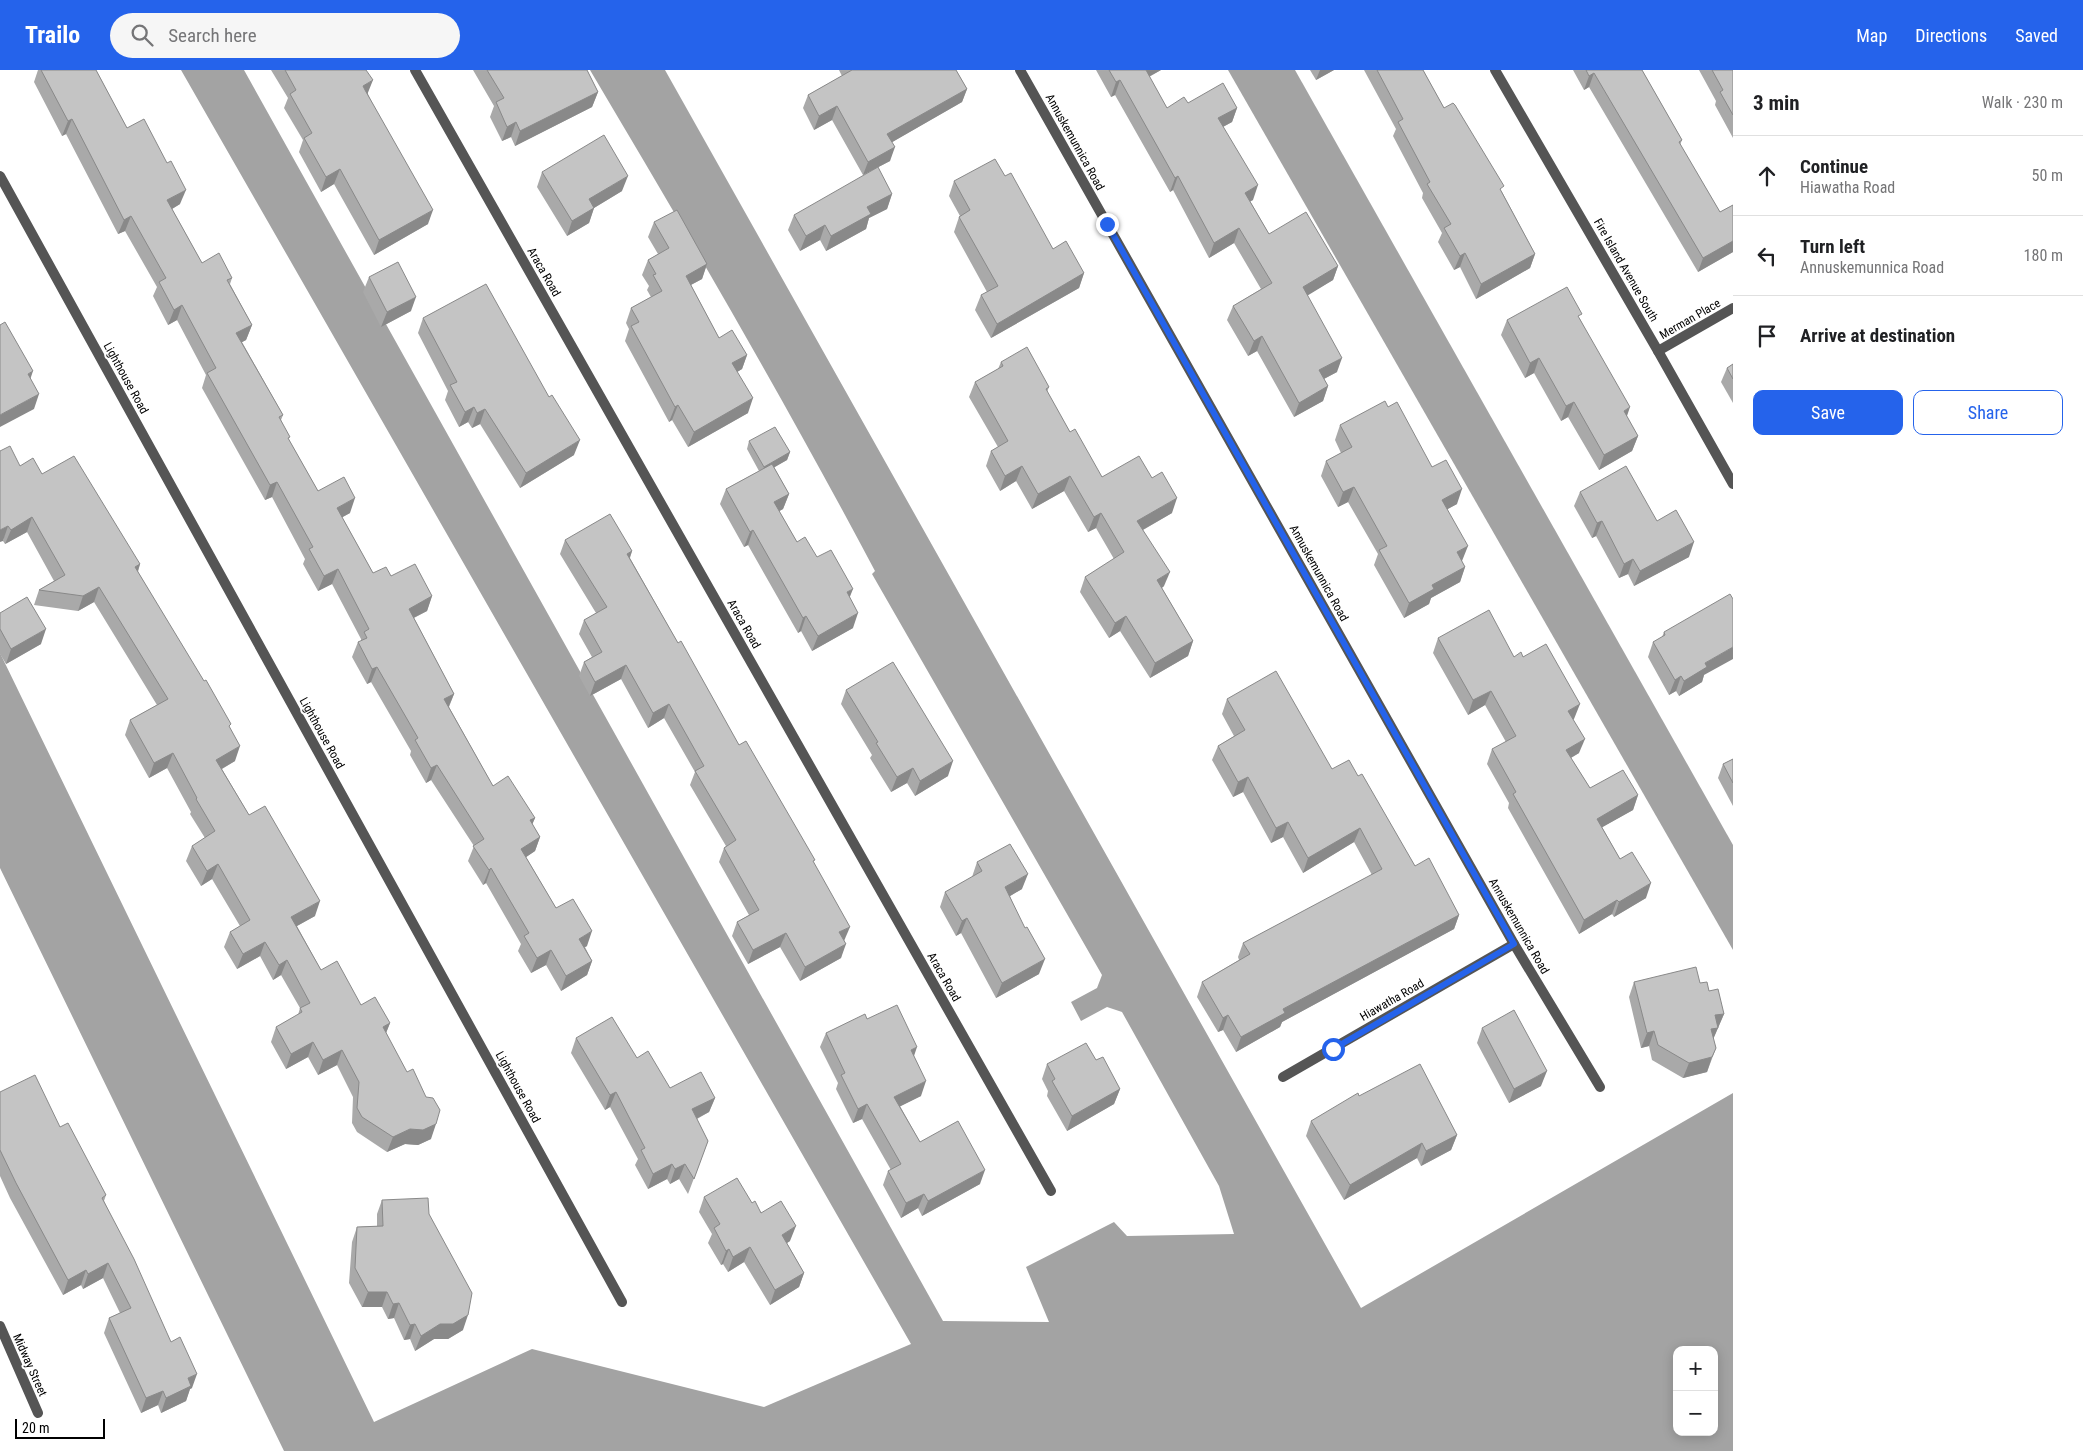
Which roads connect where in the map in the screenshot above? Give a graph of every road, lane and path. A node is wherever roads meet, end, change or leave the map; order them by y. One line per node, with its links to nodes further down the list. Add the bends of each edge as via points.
1 (415, 70): 11 (street, Araca Road)
2 (1020, 70): 8 (street, Annuskemunnica Road)
3 (1495, 70): 6 (street, Fire Island Avenue South)
4 (0, 176): 12 (street, Lighthouse Road)
5 (1733, 308): 6 (street, Merman Place)
6 (1658, 351): 7 (street, Fire Island Avenue South)
7 (1733, 484)
8 (1514, 944): 9 (street, Hiawatha Road); 10 (street, Annuskemunnica Road)
9 (1283, 1077)
10 (1600, 1087)
11 (1051, 1191)
12 (622, 1302)
13 (0, 1326): 14 (street, Midway Street)
14 (38, 1413)

